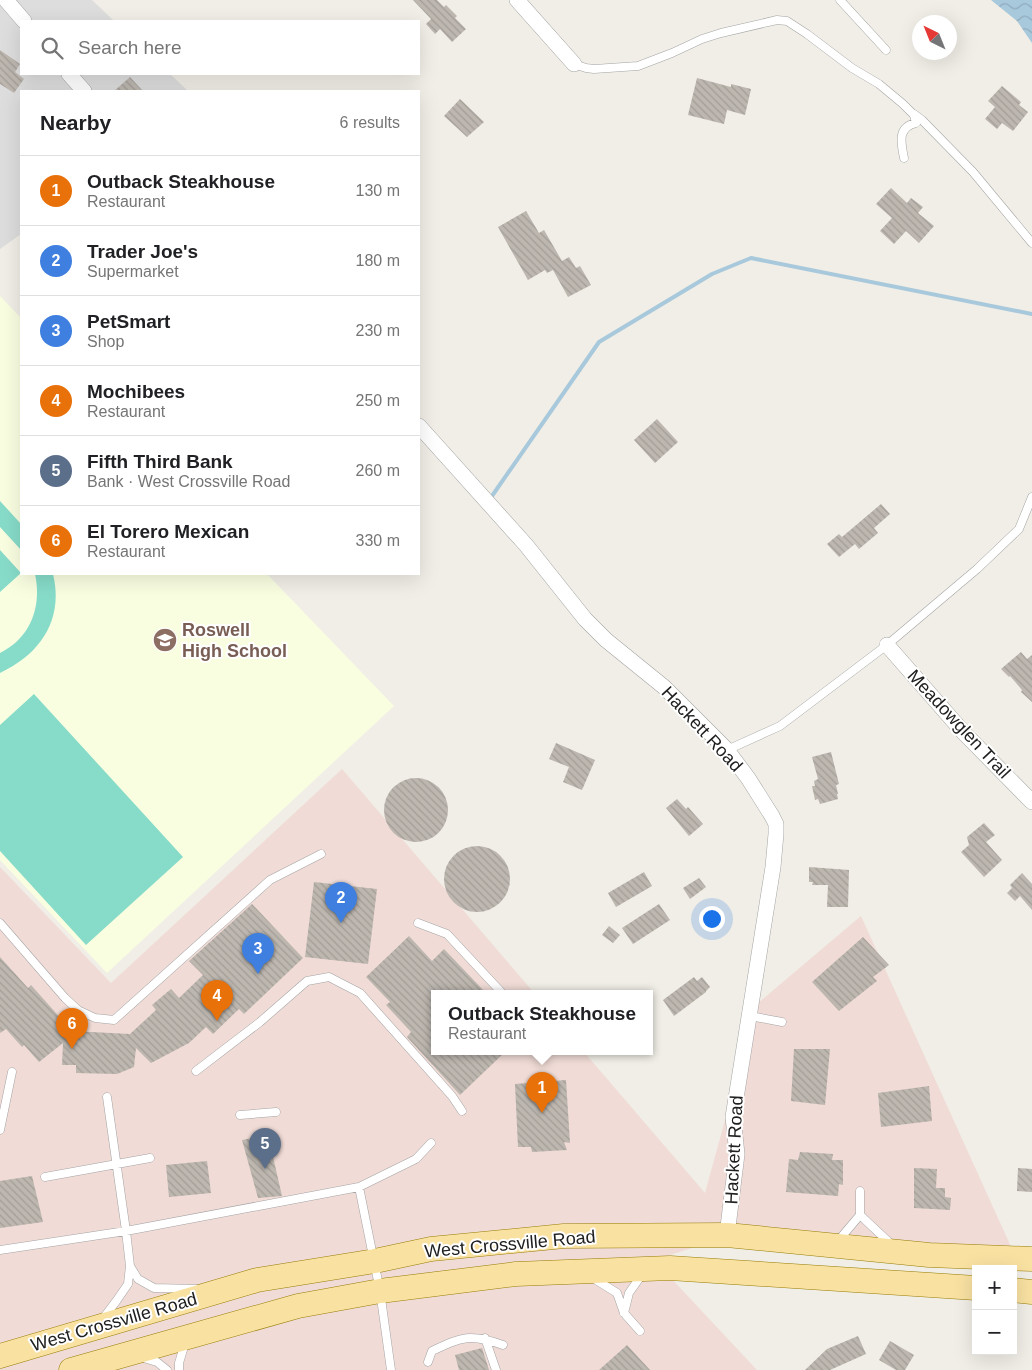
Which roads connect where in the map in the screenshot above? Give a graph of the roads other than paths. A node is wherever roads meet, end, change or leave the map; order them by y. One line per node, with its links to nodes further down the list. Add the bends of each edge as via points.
1 (6, 0): 4 (street)
2 (517, 0): 6 (street)
3 (840, 0): 5 (lane)
4 (23, 20)
5 (886, 50)
6 (574, 64): 9 (lane, via 594,69 638,66 702,39 777,20 787,21 876,82)
7 (70, 75): 8 (street)
8 (83, 90)
9 (911, 112): 10 (lane, via 916,123 907,126 901,134); 11 (lane, via 973,172)
10 (904, 158)
11 (1032, 243)
12 (420, 427): 15 (street, Hackett Road, via 526,545 585,619 664,687)
13 (1032, 497): 14 (lane, via 1019,529 977,569)
14 (886, 645): 15 (lane, via 780,726); 16 (street, Meadowglen Trail, via 964,733)
15 (727, 750): 21 (street, Hackett Road, via 776,824)
16 (1032, 802)
17 (321, 854): 19 (lane, via 270,880 114,1020 96,1018 78,1010)
18 (418, 922): 20 (lane, via 447,934)
19 (0, 924)
20 (499, 990)
21 (750, 1016): 22 (lane); 38 (street, Hackett Road, via 733,1117 736,1154)
22 (782, 1022)
23 (196, 1071): 26 (lane, via 308,981 329,977 360,993)
24 (12, 1072): 29 (lane)
25 (107, 1097): 32 (lane)
26 (462, 1110)
27 (276, 1112): 28 (lane)
28 (240, 1115)
29 (0, 1130)
30 (431, 1143): 34 (lane, via 416,1159)
31 (150, 1158): 32 (lane)
32 (117, 1165): 33 (lane); 37 (lane)
33 (45, 1177)
34 (359, 1187): 37 (lane); 43 (lane)
35 (860, 1191): 36 (lane)
36 (860, 1215): 39 (lane); 41 (lane)
37 (126, 1231): 40 (lane); 44 (lane)
38 (727, 1235): 39 (main road, West Crossville Road); 43 (main road, West Crossville Road, via 564,1236 431,1249)
39 (833, 1246): 41 (main road, West Crossville Road)
40 (0, 1250)
41 (902, 1253): 42 (main road, West Crossville Road)
42 (1032, 1259)
43 (375, 1261): 48 (main road, West Crossville Road, via 257,1280); 50 (lane)
44 (130, 1266): 48 (lane, via 138,1279 154,1288); 53 (lane, via 128,1284)
45 (646, 1269): 46 (main road, West Crossville Road); 47 (main road, West Crossville Road); 52 (lane, via 629,1293)
46 (584, 1271): 50 (main road, West Crossville Road, via 516,1274); 52 (lane, via 617,1293)
47 (972, 1288)
48 (223, 1290): 53 (main road, West Crossville Road)
49 (1017, 1290): 51 (main road)
50 (380, 1291): 55 (main road, West Crossville Road, via 298,1306); 64 (lane)
51 (1032, 1292)
52 (624, 1313): 54 (lane)
53 (95, 1328): 59 (main road, West Crossville Road)
54 (640, 1331)
55 (188, 1336): 58 (main road, West Crossville Road); 63 (lane, via 182,1348)
56 (485, 1338): 57 (lane); 60 (lane, via 457,1340 432,1351); 65 (lane)
57 (503, 1345)
58 (126, 1353): 61 (main road, West Crossville Road); 62 (lane, via 157,1362)
59 (0, 1356)
60 (428, 1362)
61 (71, 1370)
62 (167, 1370)
63 (179, 1370)
64 (391, 1370)
65 (496, 1370)

